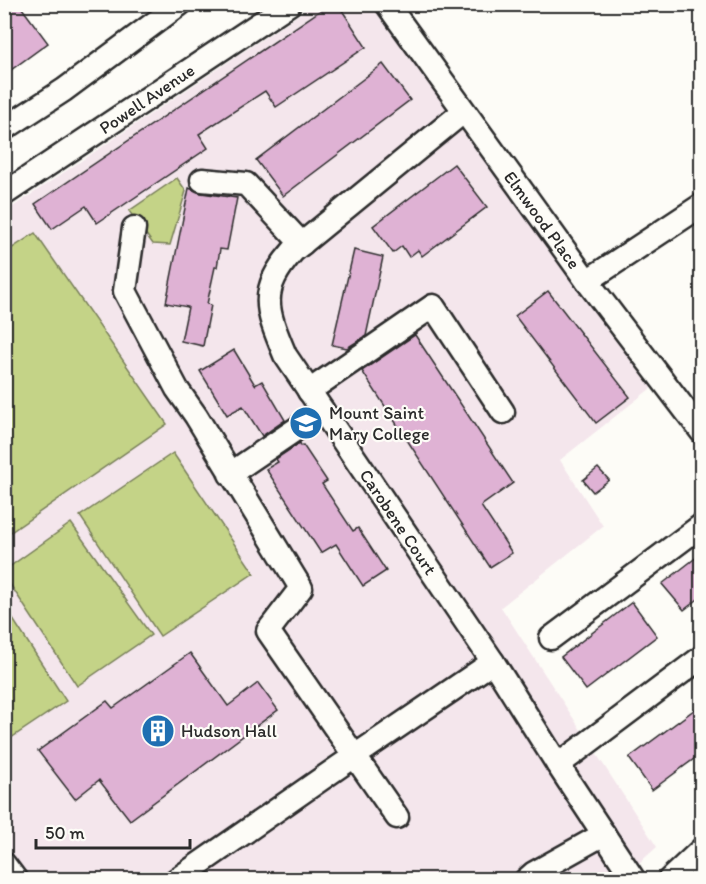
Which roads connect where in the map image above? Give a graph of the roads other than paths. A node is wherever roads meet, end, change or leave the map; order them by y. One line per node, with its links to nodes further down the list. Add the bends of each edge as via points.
1 (180, 4): 5 (street)
2 (289, 4): 7 (street, Powell Avenue)
3 (387, 4): 4 (street, Elmwood Place)
4 (463, 112): 10 (street, Carobene Court); 11 (street, Elmwood Place)
5 (4, 129)
6 (202, 180): 10 (street, via 246,184)
7 (4, 194)
8 (702, 205): 11 (street)
9 (134, 228): 16 (street, via 125,291 177,389)
10 (302, 244): 12 (street, Carobene Court, via 279,267 268,289 270,317 285,355)
11 (587, 282): 15 (street, Elmwood Place)
12 (309, 391): 13 (street, Carobene Court); 14 (street, via 433,306)
13 (323, 411): 16 (street); 20 (street, Carobene Court)
14 (503, 412)
15 (702, 432)
16 (230, 474): 21 (street, via 301,588 268,632)
17 (702, 525): 18 (street)
18 (550, 638)
19 (702, 657): 22 (street)
20 (493, 662): 21 (street); 22 (street, Carobene Court)
21 (354, 757): 23 (street); 28 (street)
22 (558, 765): 24 (street, Carobene Court)
23 (397, 817)
24 (604, 834): 29 (street); 30 (street, Carobene Court)
25 (702, 849): 31 (street)
26 (4, 864): 27 (street)
27 (16, 879)
28 (176, 879)
29 (526, 879)
30 (634, 879)
31 (669, 879)

